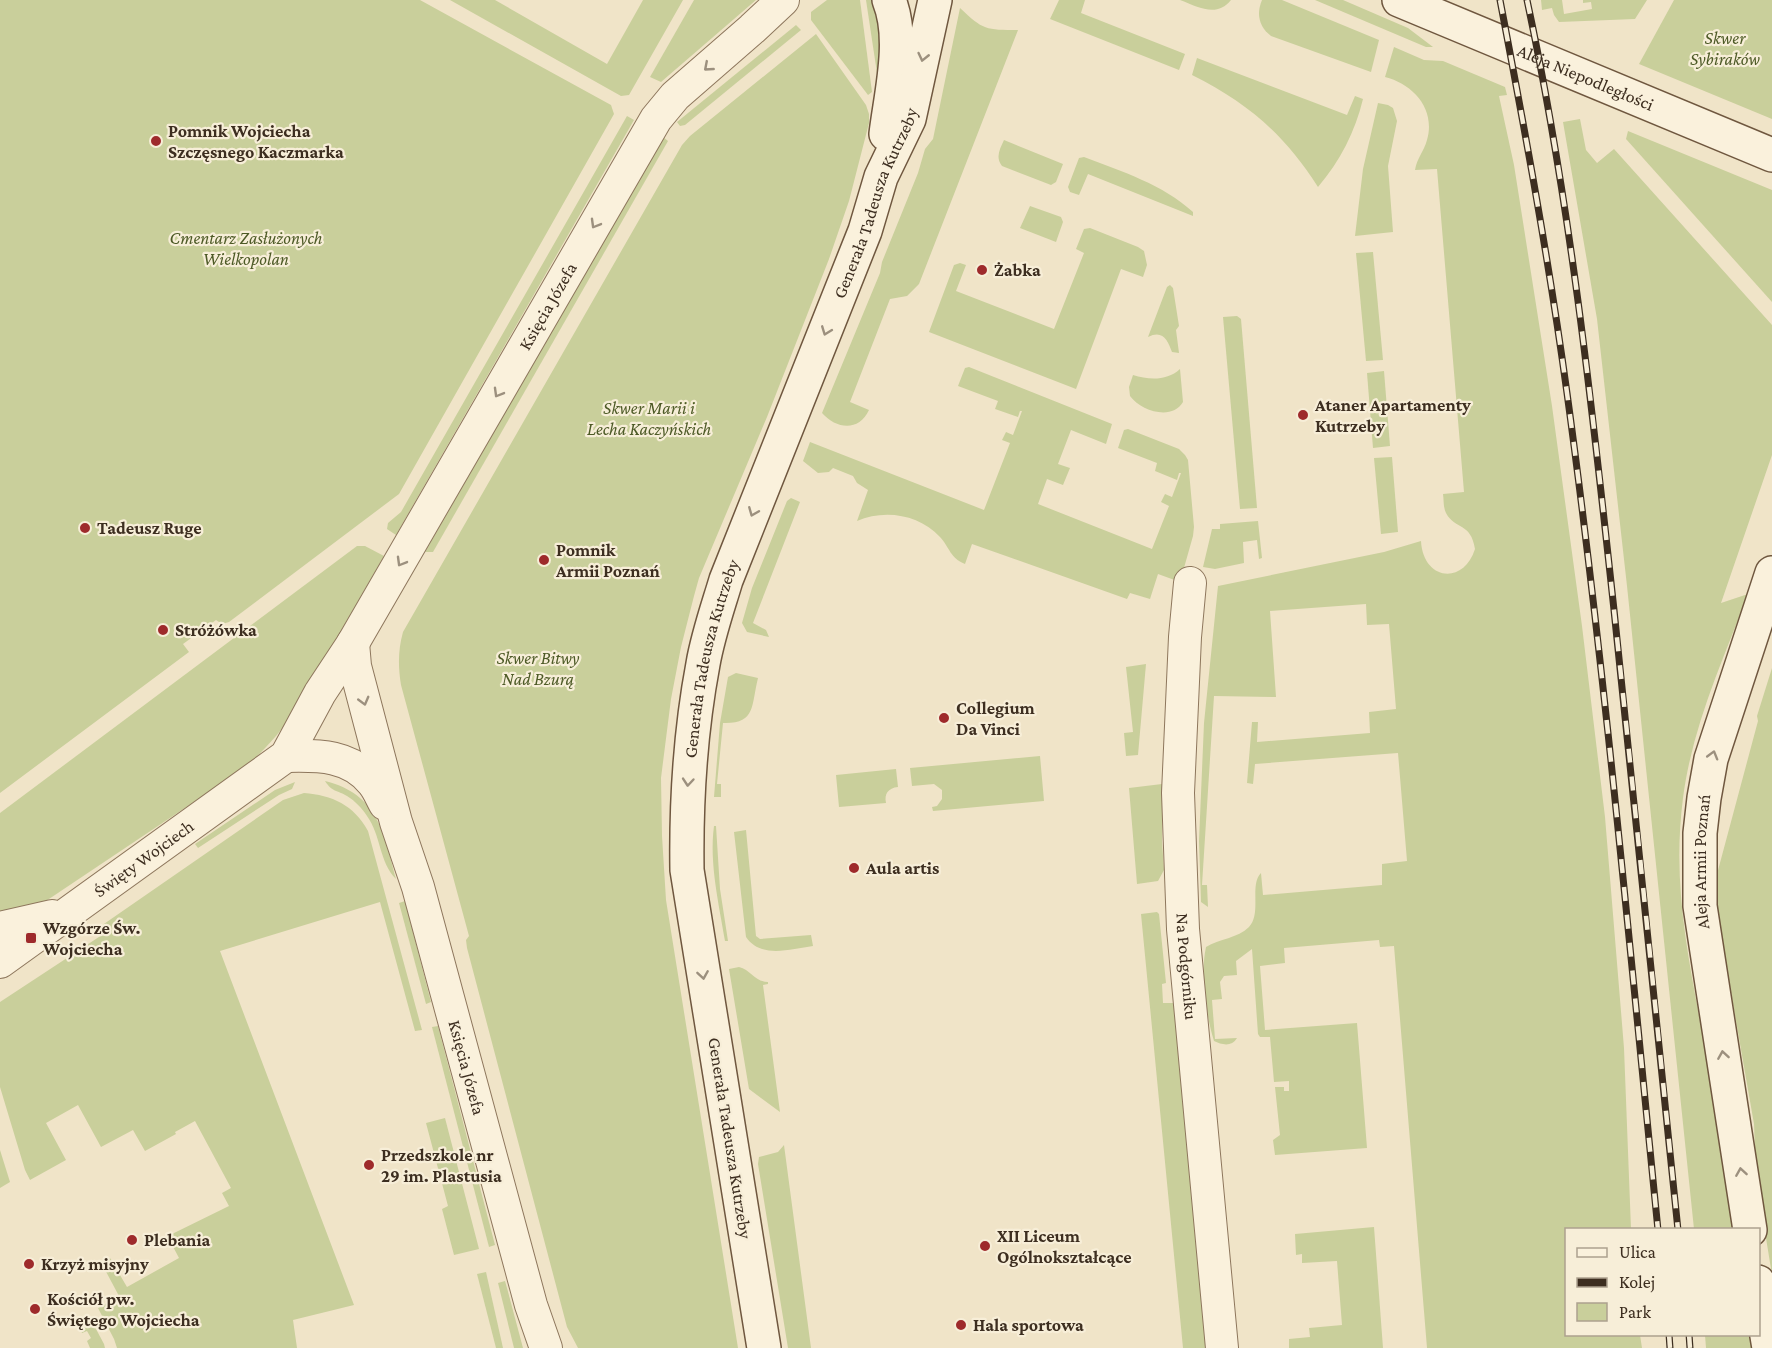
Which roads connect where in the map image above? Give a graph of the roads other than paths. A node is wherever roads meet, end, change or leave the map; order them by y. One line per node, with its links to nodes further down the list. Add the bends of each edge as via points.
1 (783, 0): 9 (street, Księcia Józefa, one-way to 9, via 675,96 656,119)
2 (889, 0): 6 (street, via 897,43)
3 (935, 0): 6 (street, Generała Tadeusza Kutrzeby, one-way to 6, via 909,119)
4 (1399, 0): 5 (street, Aleja Niepodległości)
5 (1772, 155)
6 (881, 177): 18 (street, Generała Tadeusza Kutrzeby, one-way to 18, via 865,231 726,580 707,646 693,720 686,805 687,870)
7 (1772, 573): 15 (street, Aleja Armii Poznań, one-way to 7, via 1700,906 1700,833 1711,759)
8 (1190, 583): 19 (street, Na Podgórniku, via 1178,793 1183,929)
9 (353, 643): 10 (street, Księcia Józefa); 11 (street, Księcia Józefa, one-way to 11, via 355,666)
10 (286, 756): 11 (street, Księcia Józefa, via 324,755 353,765 373,783); 12 (street, Święty Wojciech)
11 (396, 822): 17 (street, Księcia Józefa, via 418,887)
12 (68, 912): 13 (street); 14 (street, Święty Wojciech)
13 (0, 928)
14 (0, 962)
15 (1750, 1228)
16 (1760, 1294): 20 (street)
17 (546, 1348)
18 (764, 1348)
19 (1222, 1348)
20 (1769, 1348)

